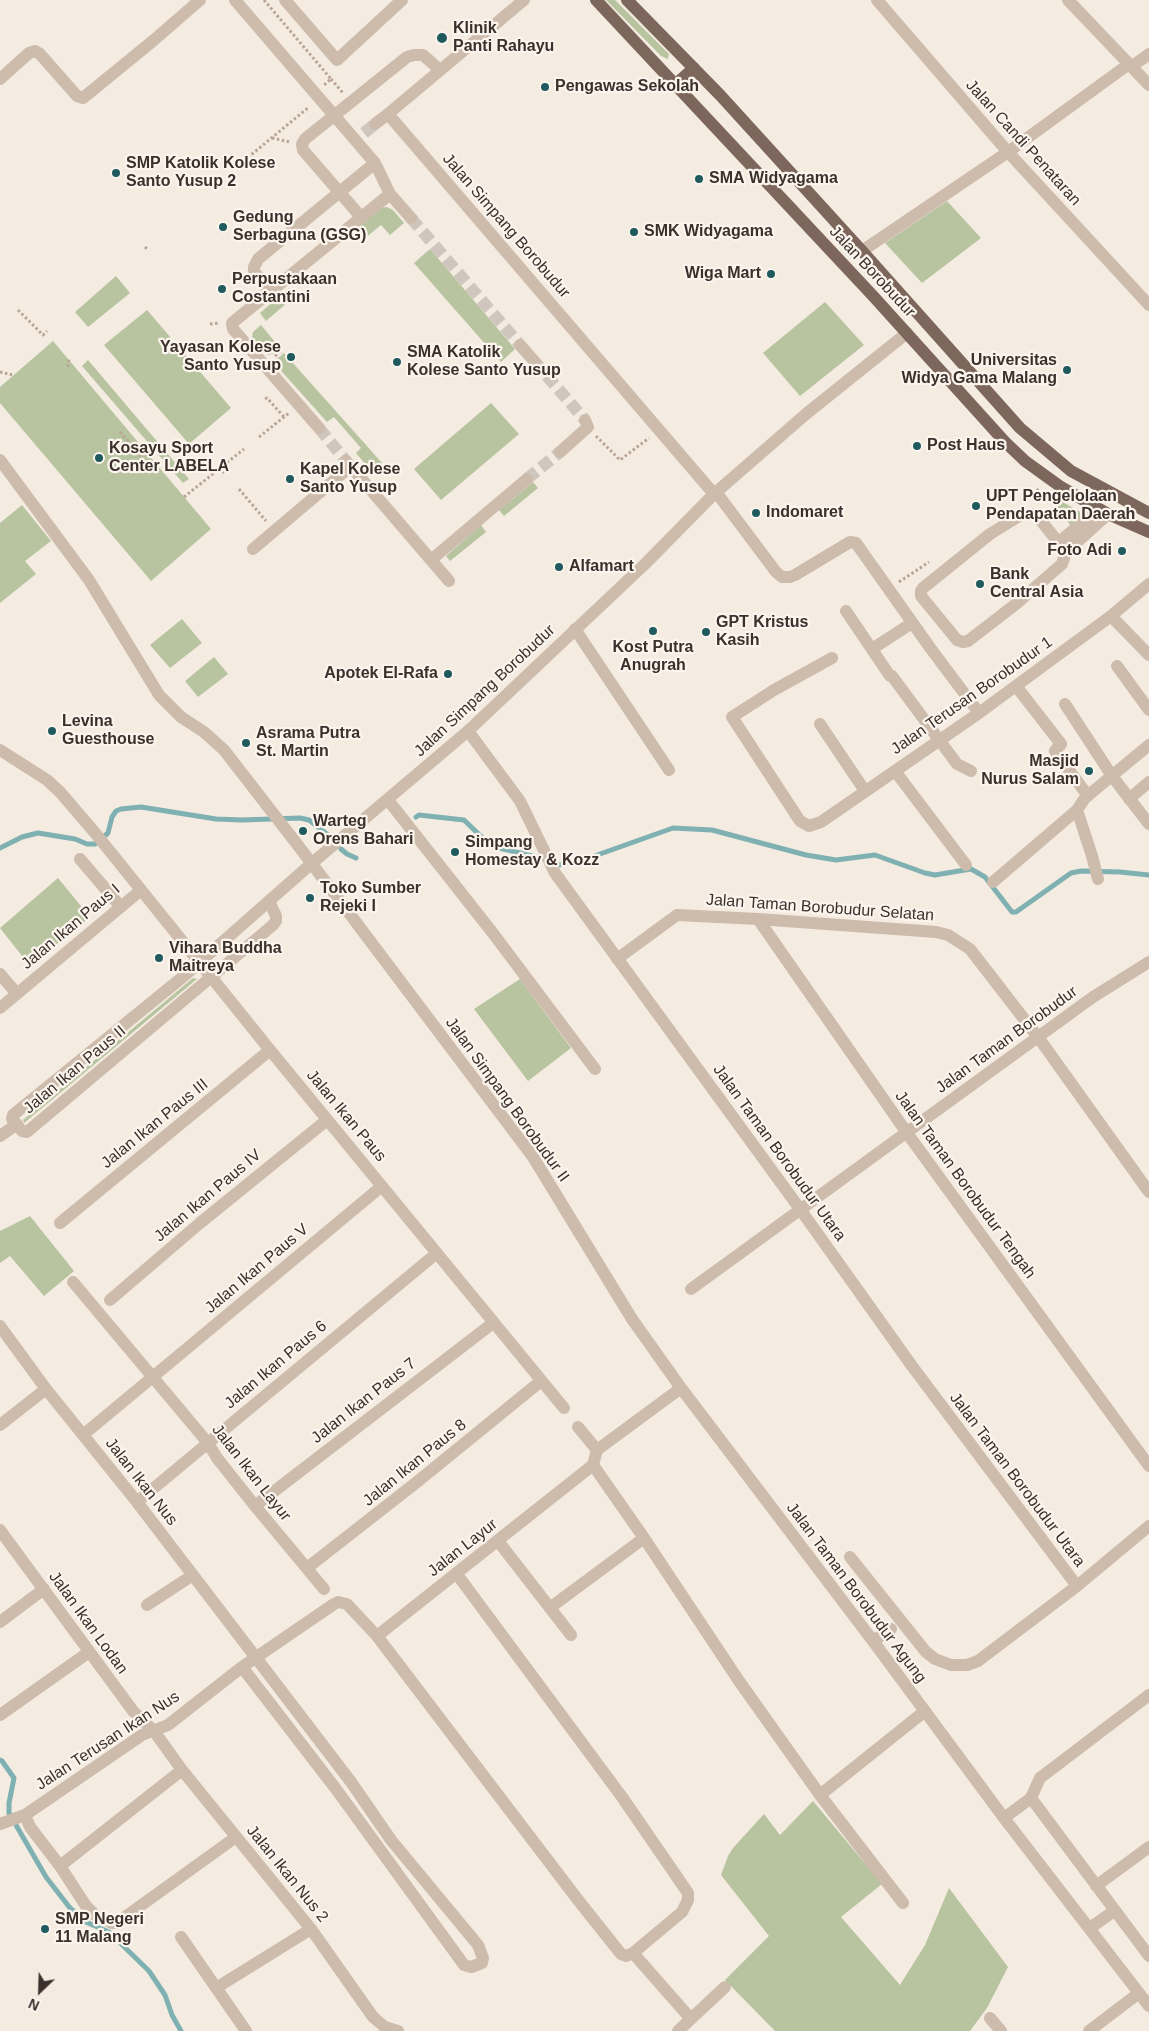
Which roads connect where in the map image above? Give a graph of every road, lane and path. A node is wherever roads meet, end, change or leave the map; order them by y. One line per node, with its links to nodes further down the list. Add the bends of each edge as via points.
1 (200, 0): 15 (street, via 82,98 35,51)
2 (235, 0): 18 (street)
3 (264, 0): 18 (path, via 331,79)
4 (285, 0): 5 (street, via 337,60)
5 (402, 0)
6 (524, 0): 14 (street)
7 (596, 0): 16 (main road, Jalan Borobudur)
8 (627, 0): 13 (main road, Jalan Borobudur)
9 (877, 0): 22 (street, Jalan Candi Penataran)
10 (1068, 0): 12 (street)
11 (1149, 54): 12 (street)
12 (1130, 65): 17 (street); 22 (street)
13 (694, 68): 16 (main road); 29 (main road, Jalan Borobudur)
14 (440, 70): 19 (street); 20 (street, via 423,55 408,57)
15 (0, 80)
16 (676, 84): 34 (main road, Jalan Borobudur)
17 (1149, 85)
18 (316, 97): 20 (street); 24 (path)
19 (388, 114): 21 (street); 47 (street, Jalan Simpang Borobudur)
20 (333, 116): 23 (street, via 360,137); 25 (street, via 305,138 303,147)
21 (375, 124)
22 (1008, 152): 29 (street); 31 (street, Jalan Candi Penataran)
23 (375, 163): 25 (street); 26 (street)
24 (240, 164)
25 (340, 193): 27 (street); 30 (street, via 258,259 254,271)
26 (390, 194): 27 (street); 28 (street)
27 (361, 217): 30 (street)
28 (411, 218)
29 (862, 251): 46 (main road, Jalan Borobudur)
30 (269, 291): 42 (street, via 233,321 232,326)
31 (1149, 305)
32 (18, 310): 33 (path, via 43,335)
33 (47, 331)
34 (907, 333): 50 (main road, Jalan Borobudur); 59 (street, Jalan Simpang Borobudur)
35 (520, 345): 37 (street)
36 (69, 358): 38 (path)
37 (535, 362)
38 (68, 366)
39 (0, 372): 40 (path)
40 (13, 375)
41 (266, 400): 43 (path)
42 (299, 405): 43 (path); 45 (street)
43 (284, 417): 49 (path)
44 (587, 424): 47 (path, via 620,460); 52 (street)
45 (319, 428)
46 (1020, 428): 50 (main road); 62 (main road, Jalan Borobudur, via 1071,471)
47 (659, 429): 59 (street, Jalan Simpang Borobudur)
48 (120, 432): 55 (path)
49 (259, 437)
50 (1004, 442): 61 (main road, Jalan Borobudur, via 1050,480)
51 (244, 449): 54 (path)
52 (560, 452)
53 (0, 460): 99 (street, Jalan Simpang Borobudur II, via 102,599 158,695 215,742)
54 (220, 468): 56 (path); 60 (path)
55 (153, 470)
56 (224, 473)
57 (527, 479): 67 (street)
58 (238, 489): 63 (path)
59 (715, 493): 72 (street, via 782,577 796,575 850,542 856,543); 73 (street, Jalan Simpang Borobudur)
60 (184, 497)
61 (1104, 512): 64 (main road, Jalan Borobudur); 65 (street)
62 (1149, 513)
63 (275, 530): 66 (street); 67 (street, via 349,463)
64 (1149, 532)
65 (1063, 547): 65 (street, via 1062,564 968,641 957,640 921,596 923,588 990,534 1021,515 1038,517)
66 (253, 549)
67 (432, 560): 68 (street)
68 (449, 581)
69 (1149, 584): 71 (street, Jalan Terusan Borobudur 1)
70 (846, 611): 74 (street)
71 (1111, 616): 75 (street); 78 (street, Jalan Terusan Borobudur 1)
72 (912, 623): 74 (street); 81 (street)
73 (575, 629): 83 (street, Jalan Simpang Borobudur); 87 (street)
74 (872, 649): 84 (street)
75 (1149, 655)
76 (832, 658): 92 (street, Jalan Terusan Borobudur 1, via 732,717 800,821 809,826 821,822)
77 (1117, 666): 80 (street)
78 (1016, 686): 81 (street, Jalan Terusan Borobudur 1); 93 (street, via 1061,744 1055,751)
79 (1065, 704): 90 (street)
80 (1149, 710)
81 (979, 713): 84 (street, Jalan Terusan Borobudur 1)
82 (820, 724): 92 (street)
83 (468, 731): 95 (street, Jalan Simpang Borobudur); 107 (street, Jalan Taman Borobudur Utara, via 520,800 555,873)
84 (938, 740): 88 (street, Jalan Terusan Borobudur 1); 89 (street, via 957,764)
85 (1149, 745): 90 (street)
86 (0, 750): 103 (street, Jalan Ikan Paus, via 60,792)
87 (669, 770)
88 (895, 771): 92 (street, Jalan Terusan Borobudur 1); 100 (street)
89 (971, 771)
90 (1112, 776): 93 (street); 94 (street)
91 (1149, 782): 94 (street)
92 (865, 791)
93 (1088, 796): 96 (street)
94 (1129, 798): 97 (street)
95 (388, 800): 99 (street, Jalan Simpang Borobudur); 116 (street)
96 (1078, 810): 101 (street); 102 (street)
97 (1149, 824)
98 (80, 859): 105 (street)
99 (311, 864): 104 (street, Jalan Simpang Borobudur); 133 (street, Jalan Simpang Borobudur II, via 533,1157 632,1319)
100 (966, 866)
101 (1096, 874)
102 (993, 882)
103 (141, 890): 105 (street, Jalan Ikan Paus I); 108 (street, Jalan Ikan Paus)
104 (270, 901): 108 (street, Jalan Simpang Borobudur); 111 (street, via 276,922)
105 (121, 907): 112 (street, Jalan Ikan Paus I)
106 (758, 919): 107 (street, Jalan Taman Borobudur Selatan, via 677,915); 114 (street, Jalan Taman Borobudur Selatan, via 948,935 970,949); 119 (street, Jalan Taman Borobudur Tengah)
107 (617, 959): 123 (street, Jalan Taman Borobudur Utara)
108 (200, 962): 111 (street, Jalan Ikan Paus); 118 (street, Jalan Ikan Paus II, via 13,1114)
109 (1149, 962): 114 (street, Jalan Taman Borobudur, via 1093,997)
110 (0, 974): 112 (street)
111 (211, 976): 115 (street, Jalan Ikan Paus); 118 (street, Jalan Ikan Paus II, via 27,1132)
112 (17, 994): 113 (street, Jalan Ikan Paus I)
113 (0, 1008)
114 (1038, 1038): 119 (street, Jalan Taman Borobudur); 122 (street, Jalan Taman Borobudur Selatan)
115 (270, 1050): 117 (street, Jalan Ikan Paus); 124 (street, Jalan Ikan Paus III)
116 (595, 1069)
117 (327, 1120): 121 (street, Jalan Ikan Paus); 128 (street, Jalan Ikan Paus IV)
118 (17, 1124): 120 (street)
119 (907, 1133): 123 (street, Jalan Taman Borobudur); 142 (street, Jalan Taman Borobudur Tengah)
120 (0, 1136)
121 (382, 1186): 125 (street, Jalan Ikan Paus); 131 (street, Jalan Ikan Paus V)
122 (1149, 1192)
123 (800, 1209): 127 (street, Jalan Taman Borobudur); 153 (street, Jalan Taman Borobudur Utara, via 912,1366)
124 (60, 1223)
125 (437, 1253): 129 (street, Jalan Ikan Paus); 139 (street, Jalan Ikan Paus 6)
126 (73, 1282): 131 (street)
127 (691, 1289)
128 (110, 1300)
129 (493, 1323): 132 (street, Jalan Ikan Paus); 144 (street, Jalan Ikan Paus 7)
130 (0, 1326): 134 (street, Jalan Ikan Nus)
131 (153, 1377): 138 (street, Jalan Ikan Paus V); 139 (street, Jalan Ikan Layur)
132 (541, 1381): 135 (street, Jalan Ikan Paus); 150 (street, Jalan Ikan Paus 8)
133 (681, 1388): 140 (street); 162 (street, Jalan Taman Borobudur Agung)
134 (46, 1389): 136 (street); 138 (street, Jalan Ikan Nus)
135 (564, 1408)
136 (0, 1425)
137 (578, 1427): 140 (street)
138 (83, 1435): 143 (street, Jalan Ikan Nus)
139 (208, 1443): 143 (street, Jalan Ikan Paus 6); 144 (street, Jalan Ikan Layur)
140 (597, 1450): 141 (street)
141 (593, 1465): 147 (street); 148 (street, Jalan Layur)
142 (1149, 1466)
143 (136, 1502): 152 (street, Jalan Ikan Nus)
144 (255, 1506): 150 (street, Jalan Ikan Layur)
145 (1149, 1526): 153 (street)
146 (1, 1533): 154 (street, Jalan Ikan Lodan)
147 (644, 1538): 157 (street); 173 (street)
148 (498, 1541): 151 (street, Jalan Layur); 157 (street)
149 (850, 1558): 153 (street, via 926,1652 951,1665 978,1661)
150 (307, 1568): 155 (street, Jalan Ikan Layur)
151 (456, 1574): 161 (street, Jalan Layur); 189 (street, via 622,1797 688,1892 682,1912)
152 (193, 1575): 156 (street); 164 (street, Jalan Ikan Nus)
153 (1077, 1586)
154 (44, 1589): 158 (street); 163 (street, Jalan Ikan Lodan)
155 (324, 1589)
156 (147, 1605)
157 (551, 1607): 160 (street)
158 (0, 1622)
159 (890, 1628): 162 (street)
160 (571, 1635)
161 (377, 1636): 164 (street, via 351,1607 338,1602); 189 (street, via 621,1954)
162 (873, 1642): 167 (street, Jalan Taman Borobudur Agung)
163 (89, 1652): 168 (street); 169 (street, Jalan Ikan Lodan, via 133,1712)
164 (256, 1658): 165 (street, Jalan Terusan Ikan Nus); 171 (street, Jalan Ikan Nus)
165 (242, 1667): 169 (street, Jalan Terusan Ikan Nus, via 168,1725); 172 (street)
166 (1149, 1695): 174 (street, via 1040,1778)
167 (925, 1711): 173 (street); 176 (street, Jalan Taman Borobudur Agung)
168 (0, 1715)
169 (154, 1731): 170 (street, Jalan Ikan Nus 2); 175 (street, Jalan Terusan Ikan Nus, via 142,1735)
170 (182, 1770): 178 (street, Jalan Ikan Nus 2); 180 (street)
171 (351, 1782): 172 (street); 183 (street, Jalan Ikan Nus, via 391,1840)
172 (336, 1789): 185 (street)
173 (820, 1795): 182 (street)
174 (1031, 1798): 176 (street); 181 (street)
175 (23, 1816): 177 (street, Jalan Terusan Ikan Nus); 180 (street)
176 (1004, 1818): 187 (street, Jalan Taman Borobudur Agung)
177 (2, 1824)
178 (236, 1837): 180 (street, via 118,1922 112,1923 95,1915 86,1906); 186 (street, Jalan Ikan Nus 2)
179 (1149, 1846): 181 (street)
180 (60, 1866)
181 (1096, 1886): 184 (street)
182 (903, 1903)
183 (451, 1911): 185 (street); 185 (street, Jalan Ikan Nus, via 478,1945 482,1962 466,1967)
184 (1114, 1911): 187 (street); 190 (street)
185 (434, 1924)
186 (311, 1928): 192 (street); 197 (street, Jalan Ikan Nus 2)
187 (1090, 1928): 193 (street, Jalan Taman Borobudur Agung)
188 (181, 1937): 192 (street)
189 (633, 1953): 196 (street)
190 (1149, 1956)
191 (725, 1987): 196 (street)
192 (216, 1988): 198 (street)
193 (1139, 1993): 194 (street, Jalan Taman Borobudur Agung); 202 (street)
194 (1149, 2006)
195 (990, 2018): 201 (street)
196 (691, 2019): 200 (street)
197 (382, 2029): 199 (street, Jalan Ikan Nus 2)
198 (246, 2031)
199 (398, 2031)
200 (678, 2031)
201 (1001, 2031)
202 (1089, 2031)

